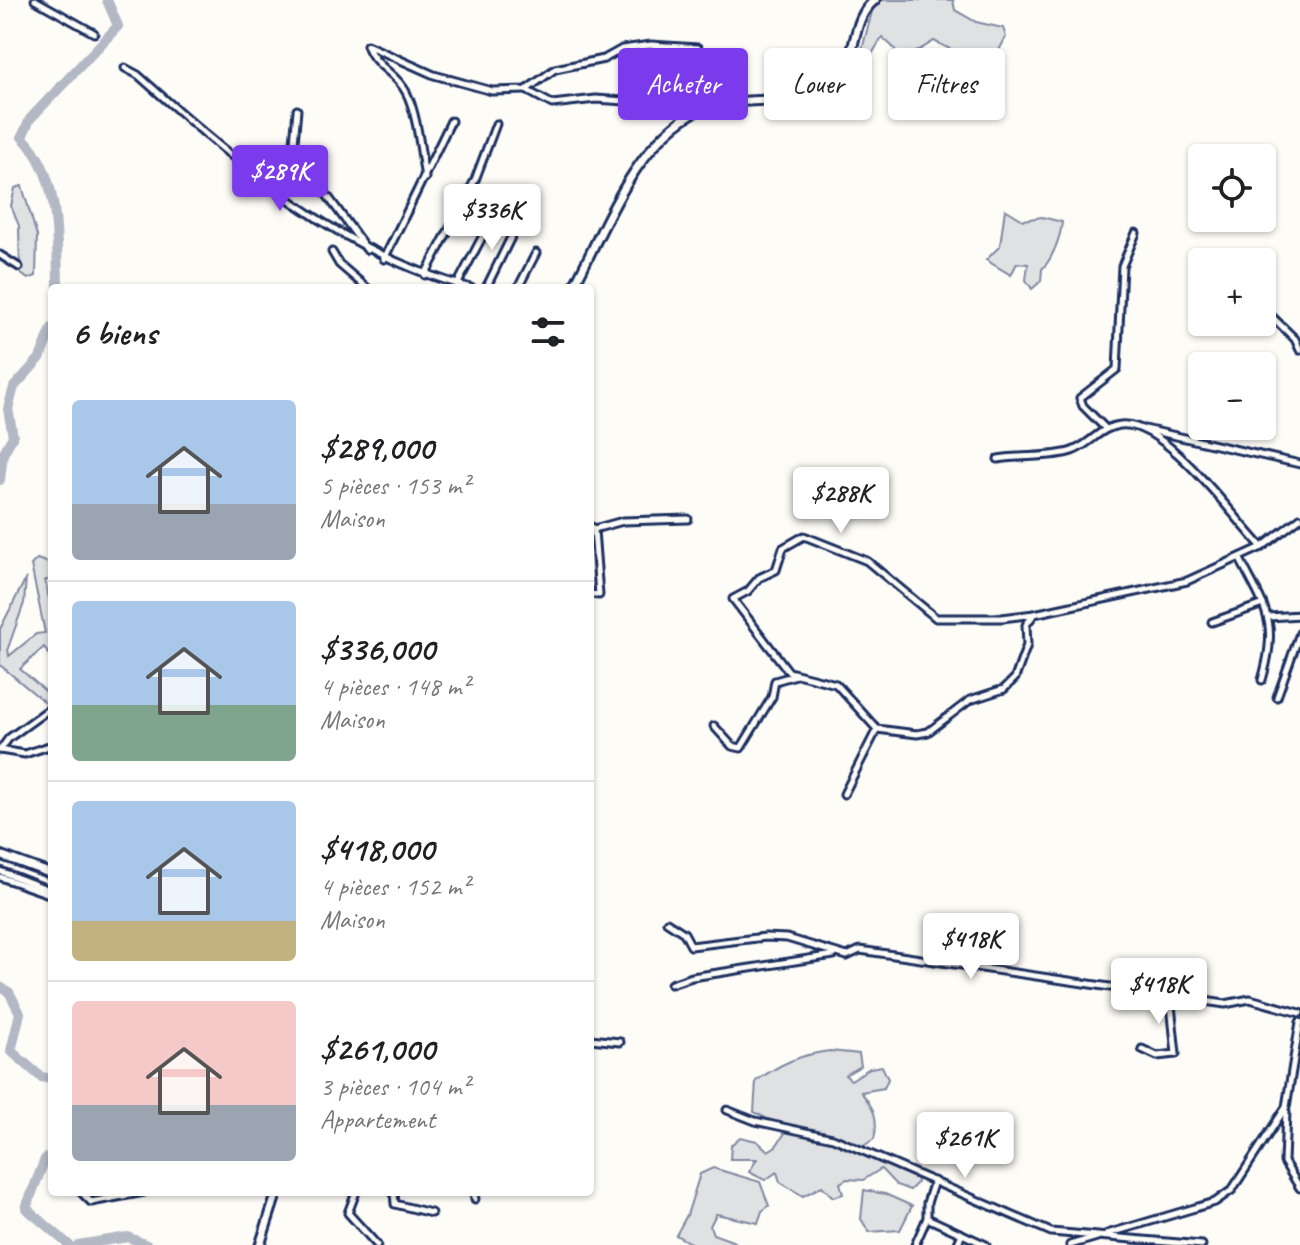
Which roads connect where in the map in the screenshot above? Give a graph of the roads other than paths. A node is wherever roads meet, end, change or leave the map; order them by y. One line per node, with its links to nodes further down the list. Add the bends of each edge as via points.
1 (35, 0): 3 (street)
2 (875, 0): 10 (street, via 863,10 835,83 814,93)
3 (94, 33)
4 (629, 48): 5 (street)
5 (698, 48)
6 (618, 51): 8 (street, via 555,69)
7 (125, 68): 19 (street, via 226,155)
8 (526, 90): 9 (street, via 552,104); 15 (street, via 492,91 454,83 367,45 376,65 408,95)
9 (618, 101)
10 (748, 102)
11 (297, 110): 19 (street, via 297,154)
12 (684, 120): 31 (street, via 624,185)
13 (451, 121): 15 (street)
14 (496, 124): 25 (street, via 475,180)
15 (425, 178): 23 (street)
16 (499, 205): 28 (street)
17 (519, 221): 29 (street)
18 (1136, 233): 35 (street, via 1122,266 1117,369 1080,398)
19 (368, 250): 23 (street)
20 (332, 252): 26 (street)
21 (536, 253): 30 (street)
22 (0, 255): 24 (street)
23 (384, 259): 25 (street)
24 (19, 267)
25 (425, 275): 27 (street)
26 (362, 284)
27 (454, 284)
28 (458, 284)
29 (488, 284)
30 (520, 284)
31 (575, 284)
32 (1276, 321): 33 (street)
33 (1300, 350)
34 (1130, 426): 35 (street); 37 (street); 42 (street, via 1160,438)
35 (1106, 429): 36 (street, via 1074,451)
36 (998, 459)
37 (1300, 464)
38 (1300, 518): 42 (street)
39 (688, 519): 40 (street)
40 (594, 528)
41 (594, 547): 44 (street, via 599,595)
42 (1262, 547): 43 (street)
43 (1240, 559): 45 (street); 46 (street, via 1187,581)
44 (594, 594)
45 (1263, 604): 48 (street); 49 (street)
46 (1034, 614): 51 (street, via 936,618 867,561 804,536 783,548 776,570 733,599 789,672); 56 (street, via 1026,625 1023,659 1004,689 970,700 928,732)
47 (1300, 615): 48 (street)
48 (1269, 617): 52 (street, via 1272,645)
49 (1212, 622)
50 (1300, 633): 53 (street)
51 (797, 675): 55 (street, via 775,681 772,697 741,748 732,746); 56 (street, via 836,684)
52 (1262, 680)
53 (1277, 697)
54 (48, 710): 58 (street)
55 (714, 726)
56 (877, 729): 59 (street)
57 (48, 746): 58 (street, via 25,754)
58 (0, 750)
59 (844, 794)
60 (0, 855): 62 (street)
61 (0, 871): 64 (street)
62 (48, 873)
63 (0, 877): 65 (street)
64 (48, 891)
65 (48, 892)
66 (667, 922): 67 (street, via 684,933 691,946 787,938)
67 (839, 954): 68 (street); 69 (street, via 860,950)
68 (671, 984)
69 (1170, 995): 70 (street, via 1225,1004 1250,999); 74 (street, via 1176,1054 1157,1056)
70 (1300, 1013)
71 (1300, 1026): 75 (street)
72 (594, 1039): 73 (street)
73 (620, 1042)
74 (1142, 1049)
75 (1286, 1107): 78 (street, via 1284,1162); 87 (street, via 1232,1190 1215,1202)
76 (727, 1110): 77 (street, via 833,1138)
77 (934, 1181): 85 (street); 87 (street, via 1051,1232)
78 (1300, 1188)
79 (85, 1196): 80 (street, via 91,1202)
80 (123, 1196)
81 (276, 1196): 88 (street)
82 (354, 1196): 89 (street, via 348,1213)
83 (394, 1196): 84 (street, via 395,1204)
84 (431, 1213)
85 (927, 1218): 86 (street); 90 (street)
86 (962, 1234): 91 (street); 92 (street)
87 (1102, 1235): 93 (street); 94 (street)
88 (260, 1245)
89 (377, 1245)
90 (915, 1245)
91 (957, 1245)
92 (986, 1245)
93 (1070, 1245)
94 (1202, 1245)

